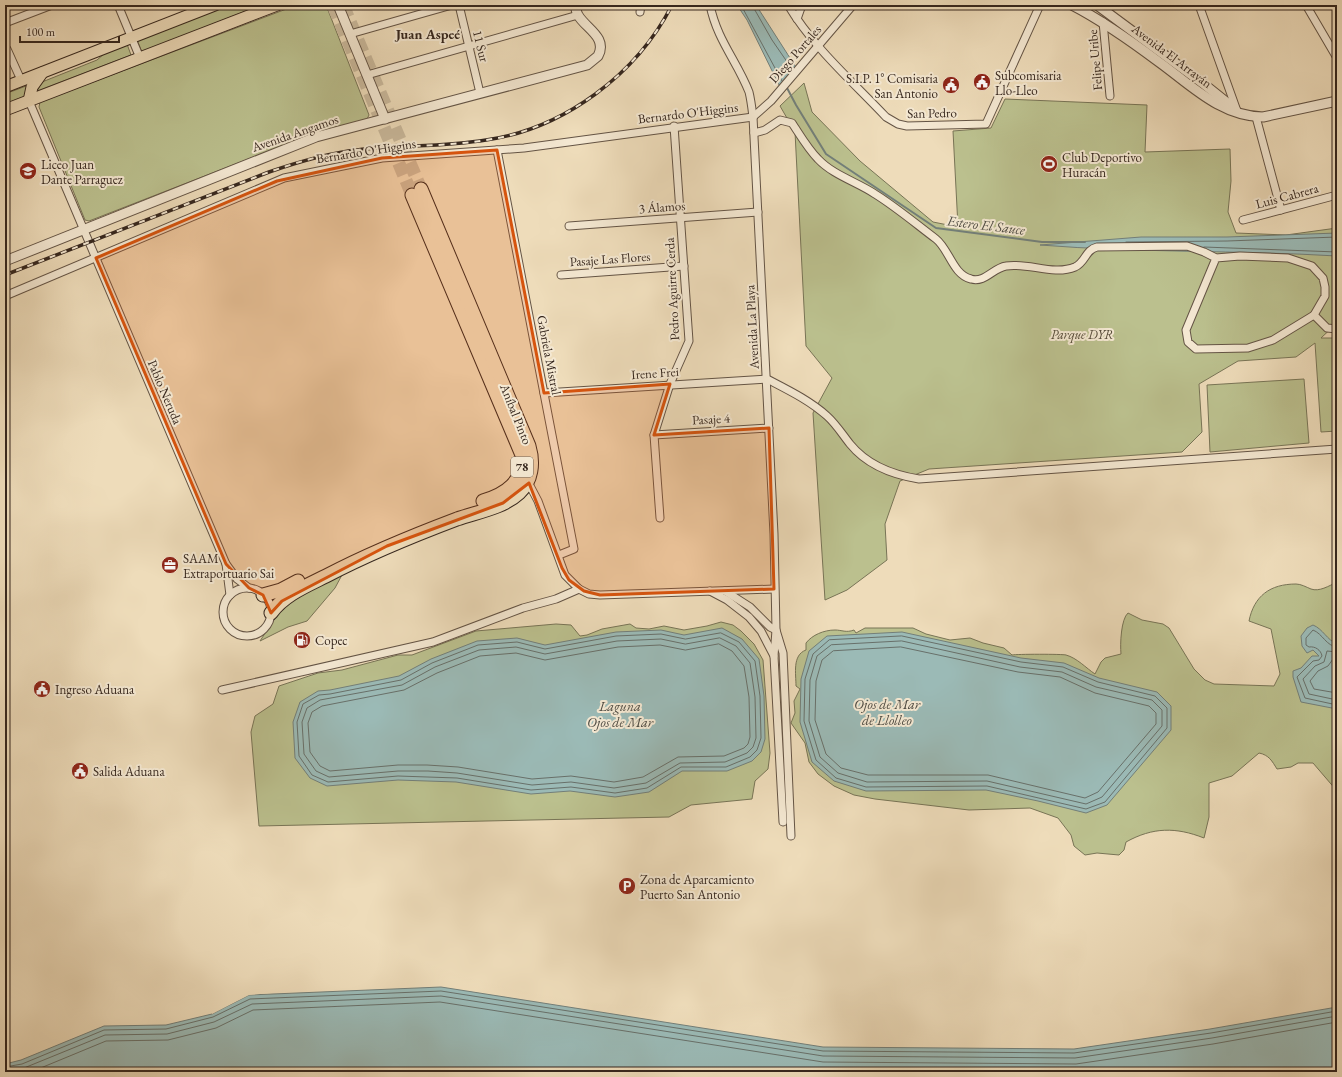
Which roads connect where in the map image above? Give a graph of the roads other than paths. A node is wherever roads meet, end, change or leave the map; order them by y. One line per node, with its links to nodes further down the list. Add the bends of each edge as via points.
1 (52, 5): 18 (street)
2 (118, 5): 24 (street)
3 (215, 5): 24 (main road)
4 (277, 5): 28 (main road)
5 (338, 5): 23 (street)
6 (452, 5): 23 (street)
7 (459, 5): 25 (street, 11 Sur)
8 (575, 5): 19 (street)
9 (710, 5): 40 (street, Avenida La Playa, via 721,40 749,93)
10 (788, 5): 20 (street, San Pedro)
11 (802, 5): 20 (street)
12 (853, 5): 26 (street, Diego Portales)
13 (1040, 5): 26 (street, San Pedro, via 986,124 907,126 893,122)
14 (1072, 5): 21 (street, Avenida El Arrayán)
15 (1097, 5): 39 (street, Avenida El Arrayán, via 1205,85)
16 (1199, 5): 39 (street)
17 (1306, 5): 29 (street)
18 (36, 8): 22 (street)
19 (578, 14): 25 (street); 34 (street, Avenida Angamos, via 597,36 600,44 599,53 593,61 584,66)
20 (797, 19): 26 (street, San Pedro)
21 (1103, 22): 35 (street, Felipe Uribe); 39 (street, Avenida El Arrayán, via 1205,98)
22 (5, 24)
23 (350, 34): 31 (street)
24 (131, 37): 28 (street); 30 (main road)
25 (469, 46): 31 (street); 34 (street, 11 Sur)
26 (818, 46): 40 (street, Diego Portales)
27 (8, 49): 32 (street)
28 (140, 58): 36 (main road)
29 (1337, 58)
30 (44, 71): 32 (main road); 36 (main road, via 34,83)
31 (367, 75): 42 (street)
32 (21, 80): 33 (main road)
33 (5, 87)
34 (480, 93): 42 (street, Avenida Angamos)
35 (1110, 96)
36 (29, 101): 38 (main road); 53 (street, Pablo Neruda)
37 (1337, 101): 41 (street, Avenida El Arrayán, via 1269,117)
38 (5, 110)
39 (1237, 112): 41 (street, Avenida El Arrayán)
40 (754, 117): 43 (street, Bernardo O'Higgins); 44 (street, Avenida La Playa)
41 (1256, 117): 48 (street)
42 (385, 119): 53 (street, Avenida Angamos, via 316,137)
43 (674, 126): 45 (street, Bernardo O'Higgins); 50 (street, Pedro Aguirre Cerda)
44 (754, 133): 49 (street, Avenida La Playa); 55 (street, via 777,121 792,123 819,160 875,194 936,239 961,273 971,279 984,278 1007,265 1051,270 1074,267 1081,263 1087,253 1097,247 1187,246)
45 (498, 150): 54 (street, Bernardo O'Higgins, via 382,158 284,178); 64 (street, Gabriela Mistral)
46 (416, 192): 68 (highway, Aníbal Pinto / 78, via 529,446 532,465)
47 (1337, 195): 48 (street, Luis Cabrera)
48 (1281, 210): 51 (street, Luis Cabrera)
49 (758, 212): 50 (street, 3 Álamos); 62 (street, Avenida La Playa)
50 (680, 217): 52 (street, 3 Álamos); 57 (street, Pedro Aguirre Cerda)
51 (1243, 220)
52 (569, 226)
53 (83, 229): 54 (street, Pablo Neruda); 56 (street, Avenida Angamos)
54 (96, 258): 59 (street, Bernardo O'Higgins); 71 (street, Pablo Neruda)
55 (1216, 258): 60 (street, via 1288,258 1312,266 1320,274 1326,287 1324,299); 60 (street, via 1186,330 1188,342 1196,349 1261,345)
56 (5, 260)
57 (684, 266): 58 (street, Pasaje Las Flores); 63 (street, Pedro Aguirre Cerda, via 689,341)
58 (561, 275)
59 (5, 296)
60 (1314, 315): 61 (street, via 1327,328)
61 (1337, 329)
62 (767, 379): 63 (street, Irene Frei); 65 (street, Avenida La Playa); 67 (street, via 818,408 858,451 874,463 892,472 920,479)
63 (670, 384): 64 (street, Irene Frei); 66 (street, Pedro Aguirre Cerda)
64 (544, 393): 70 (street, Gabriela Mistral, via 574,549)
65 (769, 428): 66 (street, Pasaje 4); 74 (street, Avenida La Playa)
66 (654, 434): 69 (street, Pedro Aguirre Cerda)
67 (1337, 449)
68 (524, 477): 70 (street, via 538,501); 78 (highway, Aníbal Pinto / 78, via 504,493 392,535 290,585); 79 (highway, 78, via 515,497 503,504 421,532 352,562 288,596)
69 (660, 518)
70 (559, 555): 73 (street, via 565,574)
71 (226, 564): 72 (street, Pablo Neruda, via 237,579); 77 (street, Pablo Neruda)
72 (249, 588): 77 (street); 78 (street)
73 (579, 589): 76 (street, via 589,594 600,595); 82 (street, via 433,642)
74 (774, 589): 75 (street); 80 (street, Avenida La Playa)
75 (724, 590): 76 (street); 80 (street, via 750,606)
76 (708, 591): 81 (street, via 727,600 749,617 764,635)
77 (230, 595): 79 (street, via 224,604 223,614 226,624 236,634 246,636 259,633 269,622)
78 (263, 595): 79 (street, via 269,603)
79 (271, 613)
80 (776, 630): 81 (street, Avenida La Playa); 84 (street, via 783,653)
81 (774, 656): 83 (street)
82 (222, 690)
83 (783, 822)
84 (791, 836)

